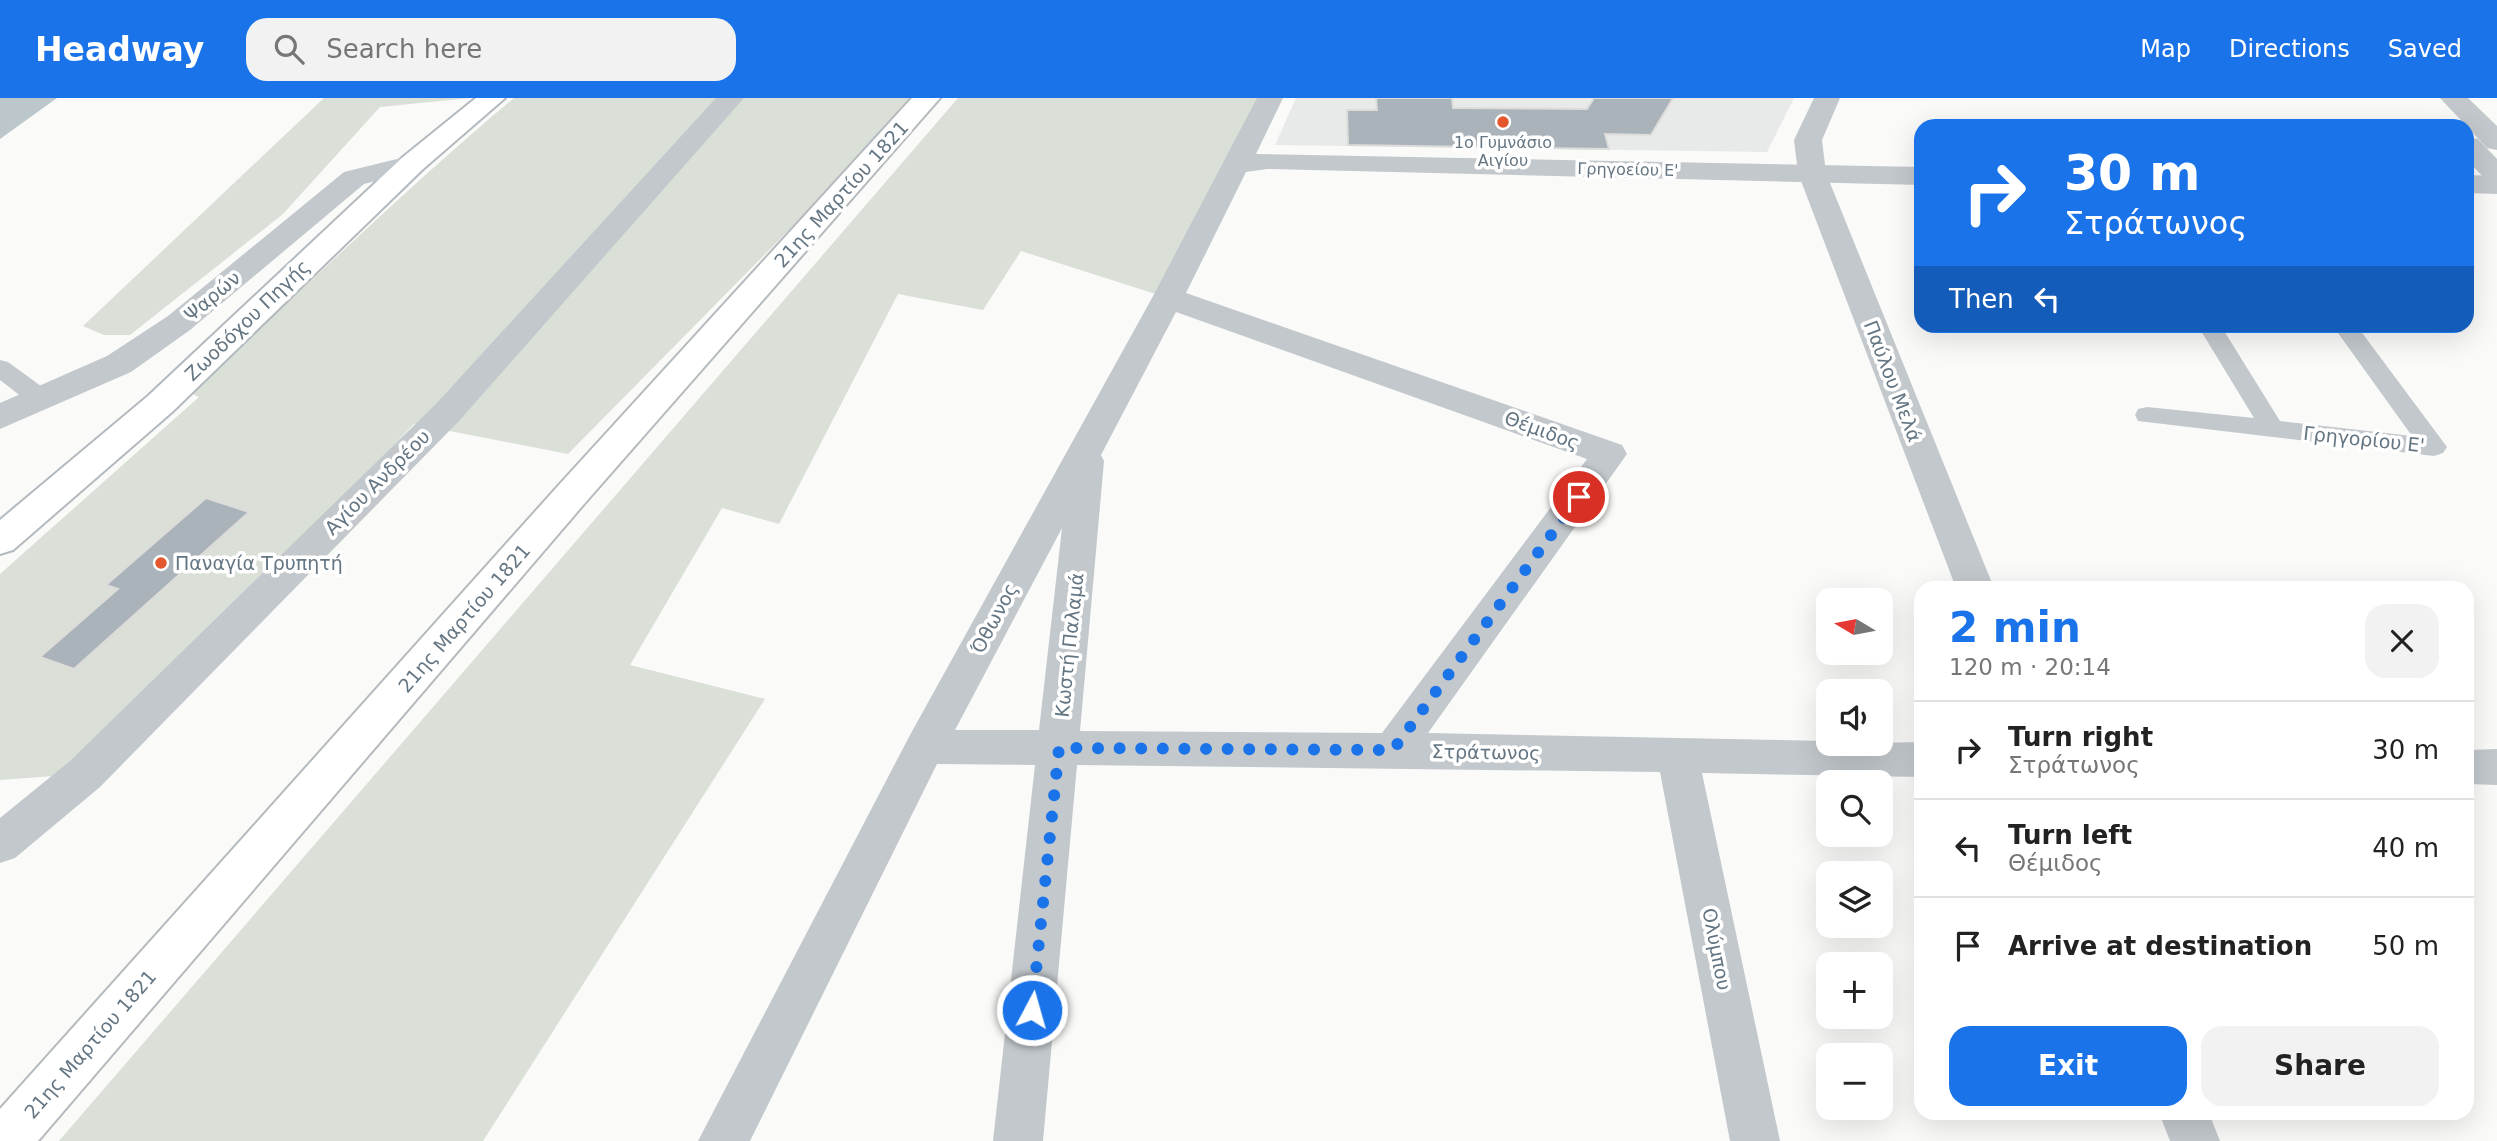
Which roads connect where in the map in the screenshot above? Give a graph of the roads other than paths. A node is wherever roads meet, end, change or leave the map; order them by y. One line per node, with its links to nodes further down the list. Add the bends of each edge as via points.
1 (492, 98): 10 (main road, Ζωοδόχου Πηγής)
2 (731, 98): 34 (street, Αγίου Ανδρέου, via 447,413 85,774)
3 (927, 98): 36 (main road, 21ης Μαρτίου 1821, via 580,484)
4 (1270, 98): 8 (street, Όθωνος)
5 (1827, 98): 11 (street, Παύλου Μελά, via 1808,140)
6 (2474, 128): 7 (street)
7 (2497, 142)
8 (1242, 151): 11 (street, Γρηγοείου Ε', via 1267,161); 16 (street, Όθωνος)
9 (2474, 151): 12 (street)
10 (413, 163): 20 (street, Ψαρών, via 354,178 179,323 119,364); 25 (main road, Ζωοδόχου Πηγής, via 160,404)
11 (1812, 173): 13 (street); 26 (street, Παύλου Μελά)
12 (2497, 175)
13 (1914, 176)
14 (2474, 184): 15 (street)
15 (2497, 185)
16 (1168, 298): 24 (street, Όθωνος); 29 (street, Θέμιδος, via 1609,454)
17 (2214, 333): 23 (lane)
18 (2350, 333): 23 (lane, Γρηγορίου Ε', via 2434,447)
19 (0, 368): 20 (lane)
20 (40, 398): 22 (street, Ψαρών)
21 (2147, 415): 23 (lane, Γρηγορίου Ε')
22 (0, 417)
23 (2273, 430)
24 (1088, 441): 27 (street, Όθωνος); 28 (street, Κωστή Παλαμά)
25 (0, 540)
26 (1972, 581)
27 (925, 747): 28 (street, Στράτωνος); 37 (street, Όθωνος)
28 (1059, 748): 29 (street, Στράτωνος); 38 (street, Κωστή Παλαμά)
29 (1393, 750): 30 (street, Στράτωνος)
30 (1678, 756): 31 (street, Στράτωνος); 39 (street, Ολύμπου)
31 (1914, 760)
32 (2474, 767): 33 (street)
33 (2497, 767)
34 (0, 844)
35 (2187, 1120): 40 (street)
36 (5, 1141)
37 (723, 1141)
38 (1018, 1141)
39 (1755, 1141)
40 (2195, 1141)

